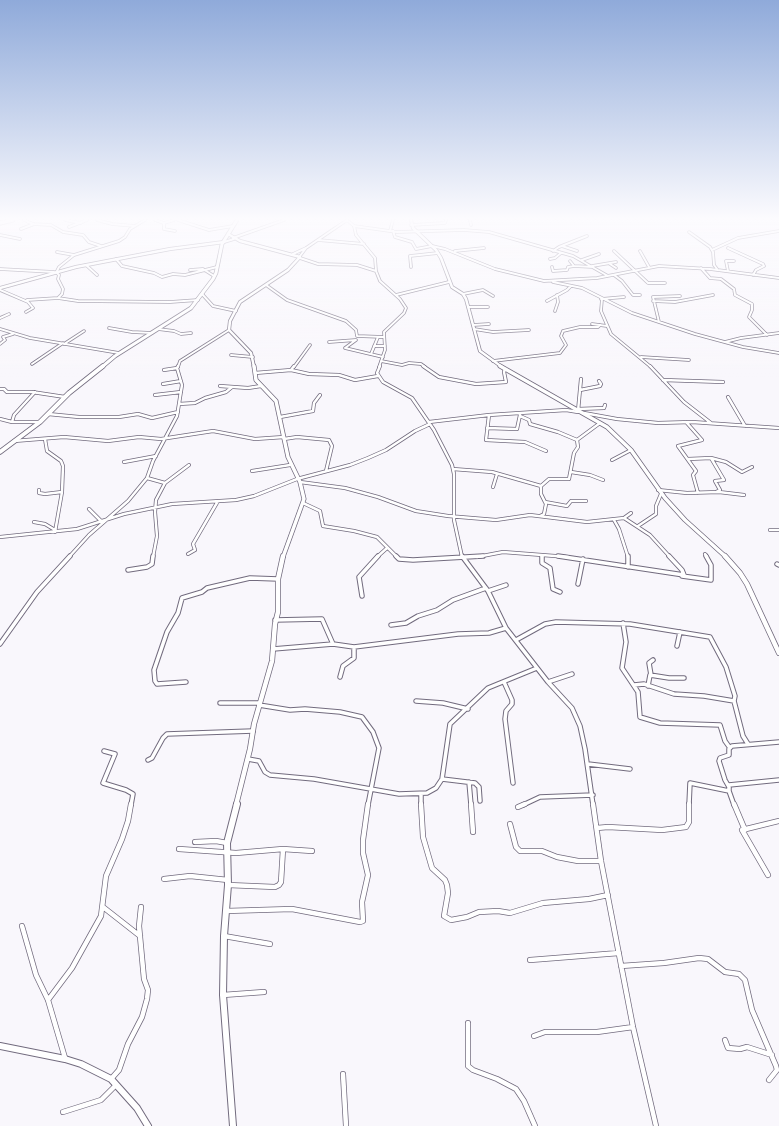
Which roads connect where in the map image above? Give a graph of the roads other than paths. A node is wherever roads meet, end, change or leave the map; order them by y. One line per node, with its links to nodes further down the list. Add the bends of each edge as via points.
1 (51, 273): 28 (street)
2 (57, 273): 38 (street, via 58,280 64,289)
3 (94, 273): 17 (street)
4 (152, 273): 5 (street, via 162,277)
5 (193, 273)
6 (209, 273): 20 (street)
7 (215, 273): 20 (main road)
8 (284, 273): 26 (street)
9 (377, 273): 31 (street, via 380,281)
10 (446, 273): 24 (street)
11 (510, 273): 23 (street)
12 (603, 273): 21 (street)
13 (626, 273): 18 (street)
14 (636, 273): 25 (street, via 648,283)
15 (705, 273): 67 (street, via 710,278 721,279 734,289 735,295 752,304 749,317)
16 (738, 273): 19 (street)
17 (97, 275)
18 (614, 275): 21 (street); 33 (street, via 633,296)
19 (753, 275): 22 (street)
20 (214, 276): 29 (main road)
21 (608, 276): 23 (street)
22 (779, 278)
23 (547, 281): 27 (street)
24 (449, 282): 30 (street); 31 (street)
25 (665, 283)
26 (266, 285): 46 (street, via 240,302); 68 (street, via 287,300 346,321 355,328 356,335)
27 (571, 286): 32 (street); 39 (street, via 582,288)
28 (0, 289): 40 (street)
29 (202, 294): 41 (main road); 46 (street, via 214,306)
30 (463, 294): 35 (street, via 483,290); 45 (street)
31 (396, 295): 70 (street, via 406,310 385,329)
32 (557, 295): 43 (street); 47 (street)
33 (640, 295)
34 (713, 295): 42 (street, via 675,302)
35 (493, 296)
36 (680, 296): 42 (street, via 654,297)
37 (624, 297): 39 (street)
38 (58, 298): 40 (street); 41 (street, via 78,301)
39 (602, 299): 51 (street); 55 (street, via 601,311)
40 (27, 300): 48 (street, via 33,308)
41 (198, 300): 59 (main road, via 189,310)
42 (653, 301): 51 (street)
43 (547, 302)
44 (488, 306): 45 (street)
45 (469, 307): 56 (street)
46 (236, 311): 61 (street, via 230,321)
47 (555, 311)
48 (26, 312)
49 (9, 314): 50 (street)
50 (0, 318)
51 (659, 322): 73 (street)
52 (489, 324): 56 (street)
53 (592, 324): 54 (street)
54 (600, 325): 55 (street); 87 (street, via 562,331 561,336 566,345 560,353)
55 (606, 326): 84 (street, via 615,338)
56 (473, 327): 62 (street, via 493,332); 87 (street, via 480,351)
57 (110, 328): 63 (street)
58 (0, 329): 66 (street)
59 (158, 329): 63 (main road); 64 (street, via 181,334)
60 (84, 330): 74 (street)
61 (229, 330): 83 (street); 89 (street, via 182,359)
62 (529, 330)
63 (152, 333): 79 (main road)
64 (191, 333)
65 (779, 333): 67 (street)
66 (14, 334): 74 (street); 75 (street, via 3,337 5,340)
67 (767, 335): 73 (street)
68 (359, 336): 69 (street); 71 (street)
69 (378, 337): 70 (street); 77 (street)
70 (384, 337): 78 (street)
71 (356, 340): 72 (street); 81 (street, via 345,348)
72 (329, 342)
73 (723, 342): 80 (street)
74 (64, 343): 79 (street); 88 (street)
75 (0, 344)
76 (310, 345): 92 (street)
77 (374, 346): 78 (street); 81 (street)
78 (385, 346): 85 (street)
79 (119, 353): 110 (main road)
80 (779, 353)
81 (371, 354): 85 (street)
82 (231, 355): 83 (street)
83 (253, 357): 93 (street)
84 (641, 357): 86 (street); 96 (street)
85 (382, 359): 90 (street, via 402,365 421,364 439,377 476,384 506,382); 94 (street, via 377,371)
86 (689, 360)
87 (493, 361): 90 (street)
88 (32, 364)
89 (177, 368): 91 (street); 97 (street)
90 (505, 369): 114 (street)
91 (164, 370)
92 (291, 370): 93 (street); 94 (street, via 309,374 339,375 355,380)
93 (255, 373): 102 (street, via 256,380)
94 (378, 376): 124 (street, via 383,382 412,398)
95 (581, 379): 105 (street)
96 (663, 380): 99 (street); 126 (street, via 684,402)
97 (181, 381): 100 (street); 107 (street)
98 (598, 381): 105 (street, via 600,386)
99 (723, 382)
100 (163, 384)
101 (220, 386): 103 (street)
102 (261, 386): 103 (street); 119 (street, via 275,399)
103 (232, 387): 112 (street, via 226,392 195,403)
104 (0, 389): 106 (street, via 7,392)
105 (580, 390): 114 (street)
106 (35, 392): 110 (street); 121 (street, via 14,415)
107 (181, 392): 108 (street); 112 (street)
108 (155, 395)
109 (320, 395): 119 (street, via 314,403 313,411)
110 (65, 397): 116 (main road)
111 (728, 397): 127 (street)
112 (179, 404): 115 (street)
113 (605, 405): 114 (street, via 604,408)
114 (578, 410): 118 (street); 123 (street, via 634,421); 125 (street)
115 (178, 412): 116 (street, via 152,418 138,414 78,417); 131 (street)
116 (48, 414): 122 (main road)
117 (489, 415): 118 (street); 124 (street); 128 (street)
118 (520, 415): 128 (street, via 517,429); 133 (street, via 529,420 530,424)
119 (280, 417): 132 (street)
120 (0, 419): 121 (street)
121 (12, 422): 122 (street)
122 (40, 422): 134 (main road)
123 (686, 422): 126 (street); 140 (street, via 702,440 678,446)
124 (430, 423): 146 (street); 148 (street, via 386,450)
125 (600, 423): 133 (street); 135 (street)
126 (711, 423): 127 (street)
127 (745, 426): 129 (street)
128 (487, 428): 136 (street, via 488,440 525,442)
129 (779, 428)
130 (44, 438): 131 (street, via 108,441 139,437); 134 (street); 159 (street, via 47,451 62,463)
131 (166, 438): 132 (street, via 213,431 255,439); 138 (street)
132 (284, 438): 144 (street); 148 (street, via 329,440 332,446)
133 (577, 440): 149 (street, via 578,447)
134 (13, 442): 137 (main road)
135 (630, 450): 141 (street); 158 (street)
136 (546, 451)
137 (0, 452)
138 (156, 456): 142 (street); 151 (street)
139 (711, 458): 140 (street); 145 (street, via 726,462 742,472); 160 (street, via 724,480 715,481 720,490)
140 (688, 459): 161 (street, via 696,471 693,475)
141 (612, 460)
142 (124, 462)
143 (189, 465): 154 (street)
144 (290, 465): 147 (street); 152 (street)
145 (752, 467)
146 (453, 469): 150 (street, via 482,470); 171 (street)
147 (252, 471)
148 (326, 471): 152 (street)
149 (571, 472): 153 (street, via 587,474); 155 (street, via 567,480 549,479)
150 (497, 474): 155 (street); 156 (street)
151 (147, 478): 154 (street); 174 (street)
152 (299, 480): 164 (street, via 254,496); 166 (street, via 303,490); 171 (street, via 345,488 416,511)
153 (602, 480)
154 (165, 483): 168 (street, via 156,500)
155 (541, 486): 167 (street, via 541,494)
156 (493, 487)
157 (39, 490): 159 (street, via 39,493 45,494)
158 (658, 490): 161 (street); 162 (street)
159 (62, 492): 181 (street)
160 (716, 492): 161 (street); 163 (street)
161 (698, 493)
162 (661, 494): 178 (street, via 656,514); 209 (street, via 740,573)
163 (744, 495)
164 (218, 500): 168 (street, via 185,502); 184 (street, via 193,544 195,550)
165 (586, 501): 167 (street, via 572,500 567,506)
166 (303, 502): 183 (street, via 320,511 323,526 371,535 381,540); 192 (street, via 284,550)
167 (546, 502): 172 (street, via 544,514)
168 (156, 508): 174 (street); 190 (street, via 157,536 152,564)
169 (89, 509): 177 (street)
170 (631, 513): 173 (street)
171 (454, 516): 172 (street, via 496,520); 187 (street)
172 (538, 516): 175 (street, via 581,522)
173 (624, 518): 175 (street); 178 (street)
174 (108, 520): 177 (street); 204 (street, via 89,534 37,592)
175 (614, 520): 189 (street, via 629,559)
176 (34, 522): 181 (street, via 46,524)
177 (102, 522): 181 (street, via 77,529)
178 (638, 526): 191 (street, via 650,535 682,570)
179 (770, 530): 180 (street)
180 (779, 530)
181 (55, 531): 182 (street)
182 (0, 537)
183 (387, 548): 187 (street, via 396,557 404,560); 197 (street, via 359,577)
184 (188, 554)
185 (705, 554): 191 (street, via 711,565 711,580)
186 (542, 555): 187 (street, via 502,552); 188 (street); 196 (street, via 542,563 550,568 553,589)
187 (462, 558): 195 (street)
188 (583, 559): 189 (street); 193 (street)
189 (628, 567): 191 (street)
190 (128, 570)
191 (682, 576)
192 (278, 579): 198 (street, via 278,612); 216 (street, via 250,578 207,588 182,598 154,670 155,681 158,684)
193 (578, 584)
194 (506, 585): 195 (street)
195 (487, 589): 200 (street, via 453,600 406,623); 201 (street)
196 (560, 592)
197 (362, 596)
198 (275, 620): 205 (street, via 322,619); 208 (street)
199 (622, 624): 202 (street); 203 (street, via 550,623); 219 (street, via 626,642 622,668)
200 (391, 625)
201 (506, 628): 203 (street); 207 (street, via 489,633 458,634)
202 (680, 632): 206 (street); 222 (street, via 710,637 726,667 735,696)
203 (516, 640): 211 (street)
204 (0, 644)
205 (333, 644): 207 (street); 208 (street)
206 (677, 646)
207 (354, 647): 214 (street, via 354,658 343,666)
208 (274, 649): 224 (street)
209 (779, 652)
210 (653, 660): 213 (street, via 649,663)
211 (537, 668): 217 (street); 218 (street)
212 (572, 674): 218 (street)
213 (651, 675): 215 (street); 220 (street)
214 (340, 677)
215 (684, 678)
216 (186, 682)
217 (504, 682): 225 (street, via 488,688); 238 (street, via 512,700 504,719)
218 (548, 682): 233 (street, via 572,708 580,726)
219 (634, 685): 220 (street); 229 (street, via 638,692 640,717 660,722 720,725 724,741)
220 (648, 686): 222 (street, via 674,694)
221 (416, 701): 225 (street, via 443,703)
222 (734, 701): 228 (street, via 743,736)
223 (220, 703): 224 (street)
224 (260, 704): 226 (street); 239 (street, via 290,710 340,712 362,717 370,726 379,748)
225 (468, 709): 235 (street, via 449,726 449,742)
226 (253, 731): 231 (street); 232 (street, via 167,734 152,758)
227 (779, 742): 228 (street)
228 (748, 744): 229 (street)
229 (730, 748): 240 (street, via 730,755 720,758 719,762)
230 (104, 751): 262 (street, via 115,754 103,783 131,792 133,797 122,839 106,876)
231 (248, 759): 239 (street, via 259,761 265,772 270,775 314,779); 251 (street)
232 (148, 760)
233 (588, 764): 234 (street); 242 (street)
234 (630, 769)
235 (442, 779): 237 (street); 241 (street, via 436,788)
236 (779, 780): 240 (street, via 729,785)
237 (469, 782): 243 (street, via 478,784); 249 (street)
238 (513, 783)
239 (372, 789): 241 (street, via 399,794); 263 (street, via 363,840 368,875 362,902 363,921 292,909)
240 (729, 789): 247 (street, via 690,783 689,822 686,827 662,830); 248 (street)
241 (421, 794): 260 (street, via 423,837 432,868 447,885 444,916 451,920 480,912 510,913 543,903)
242 (592, 795): 244 (street, via 540,797); 247 (street)
243 (480, 800)
244 (518, 807)
245 (779, 821): 248 (street)
246 (510, 824): 256 (street, via 516,847 520,851 542,851 578,861)
247 (597, 828): 256 (street)
248 (745, 830): 257 (street, via 742,830)
249 (473, 832)
250 (195, 842): 251 (street)
251 (227, 843): 255 (street)
252 (179, 849): 255 (street)
253 (283, 849): 254 (street); 255 (street); 259 (street, via 279,885)
254 (312, 851)
255 (227, 852): 259 (street)
256 (601, 861): 260 (street)
257 (768, 875)
258 (164, 879): 259 (street, via 190,876)
259 (228, 883): 263 (street)
260 (608, 895): 268 (street)
261 (141, 907): 265 (street)
262 (103, 908): 265 (street); 273 (street, via 90,938)
263 (226, 911): 266 (street)
264 (22, 926): 273 (street, via 36,975)
265 (140, 936): 283 (street, via 147,999 142,1017 128,1044)
266 (224, 936): 267 (street); 272 (street)
267 (270, 944)
268 (619, 953): 269 (street); 270 (street)
269 (530, 960)
270 (621, 966): 275 (street); 279 (street, via 699,958 708,959 725,972 739,974 745,980 752,1010)
271 (264, 992): 272 (street)
272 (222, 995): 286 (street)
273 (48, 1000): 280 (street)
274 (468, 1023): 288 (street, via 468,1066 516,1089)
275 (632, 1027): 276 (street, via 597,1032 545,1032); 289 (street)
276 (534, 1036)
277 (725, 1040): 279 (street, via 728,1048 747,1047)
278 (0, 1046): 280 (main road)
279 (772, 1055): 282 (street, via 777,1070)
280 (65, 1059): 283 (main road)
281 (343, 1074): 287 (street)
282 (769, 1080)
283 (114, 1081): 284 (street, via 101,1100); 285 (main road, via 137,1108)
284 (63, 1112)
285 (148, 1126)
286 (232, 1126)
287 (346, 1126)
288 (535, 1126)
289 (656, 1126)

